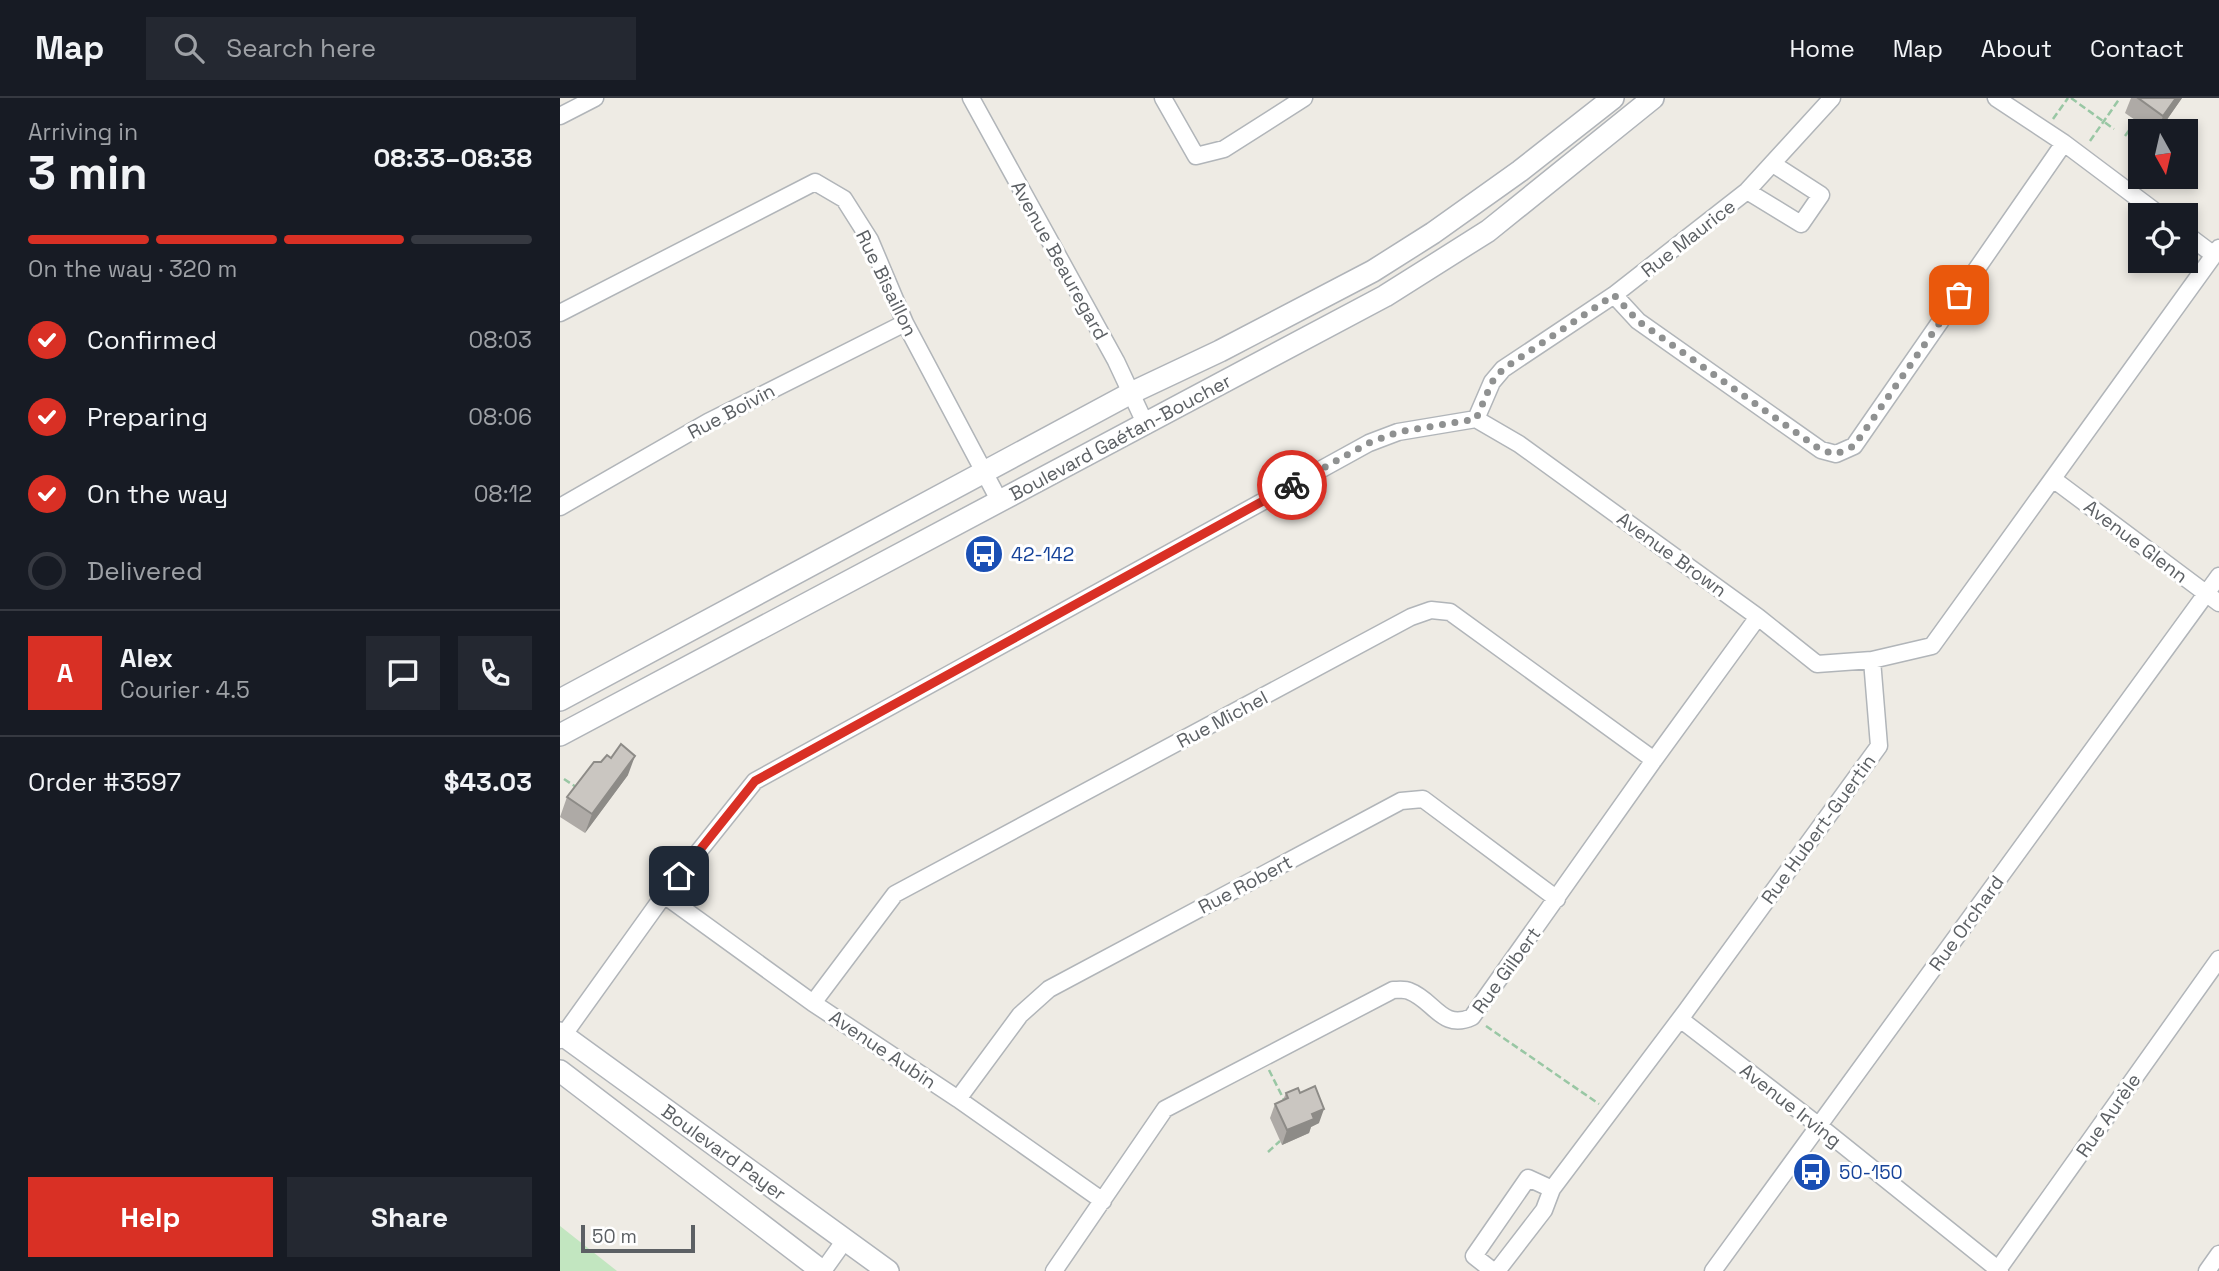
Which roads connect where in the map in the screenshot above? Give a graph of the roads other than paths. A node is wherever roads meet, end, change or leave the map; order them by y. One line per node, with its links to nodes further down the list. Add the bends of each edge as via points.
1 (595, 98): 9 (street)
2 (971, 98): 19 (street, Avenue Beauregard)
3 (1163, 98): 4 (street, via 1196,156 1224,149)
4 (1304, 98)
5 (1613, 98): 19 (main road, Boulevard Gaétan-Boucher, via 1520,171 1373,271)
6 (1653, 98): 21 (main road, Boulevard Gaétan-Boucher, via 1488,231 1385,296)
7 (1832, 98): 11 (street, Rue Maurice)
8 (1996, 98): 10 (street)
9 (560, 116)
10 (2064, 143): 13 (street); 16 (street, via 1854,446 1836,454 1821,450 1638,321)
11 (1773, 164): 12 (street, Rue Maurice); 12 (street, Rue Maurice, via 1821,195 1801,224)
12 (1748, 191): 16 (street, Rue Maurice)
13 (2144, 203)
14 (2198, 241): 15 (street)
15 (2216, 252): 23 (street)
16 (1614, 295): 20 (street, Rue Maurice, via 1503,369 1492,382)
17 (560, 313): 18 (street, Rue Bisaillon, via 815,182 844,200 870,240)
18 (905, 323): 22 (street, Rue Bisaillon); 25 (street, Rue Boivin, via 708,422)
19 (1131, 393): 21 (street, Avenue Beauregard); 22 (main road, Boulevard Gaétan-Boucher)
20 (1476, 419): 28 (street, Avenue Brown, via 1519,444); 35 (street, via 1398,432 1369,443 755,781)
21 (1145, 423): 24 (main road, Boulevard Gaétan-Boucher)
22 (985, 473): 24 (street, Rue Bisaillon); 30 (main road, Boulevard Gaétan-Boucher)
23 (2053, 479): 27 (street, Avenue Glenn); 29 (street, via 1932,646)
24 (1000, 502): 31 (main road, Boulevard Gaétan-Boucher)
25 (560, 507)
26 (2219, 576): 27 (street, Rue Orchard)
27 (2213, 598): 43 (street, Rue Orchard)
28 (1758, 617): 29 (street, Avenue Brown, via 1817,664); 34 (street, Rue Gilbert)
29 (1872, 660): 39 (street, Rue Hubert-Guertin, via 1879,746)
30 (611, 672): 31 (main road); 32 (main road, Boulevard Gaétan-Boucher)
31 (626, 699): 33 (main road, Boulevard Gaétan-Boucher)
32 (560, 700)
33 (560, 734)
34 (1654, 760): 36 (street, Rue Gilbert); 38 (street, Rue Michel, via 1450,612 1431,610 895,894)
35 (664, 895): 38 (street, Avenue Aubin); 40 (street)
36 (1557, 899): 42 (street, Rue Robert, via 1423,799 1401,801 1049,989 1020,1015); 45 (street, Rue Gilbert, via 1472,1017 1461,1023 1449,1020 1409,990 1392,990 1165,1110)
37 (2219, 959): 48 (street, Rue Aurèle)
38 (813, 1003): 42 (street, Avenue Aubin)
39 (1679, 1019): 43 (street, Avenue Irving); 44 (street, Rue Hubert-Guertin)
40 (561, 1036): 46 (main road, Boulevard Payer)
41 (560, 1071): 49 (main road, Boulevard Payer)
42 (958, 1099): 45 (street, Avenue Aubin)
43 (1818, 1125): 48 (street, Avenue Irving); 53 (street, Rue Orchard)
44 (1552, 1189): 52 (street, Rue Hubert-Guertin, via 1544,1210); 52 (street, Rue Hubert-Guertin, via 1528,1178 1474,1256)
45 (1103, 1201): 51 (street, Rue Gilbert)
46 (845, 1240): 49 (street); 50 (main road, Boulevard Payer)
47 (2219, 1254): 54 (street)
48 (1999, 1270)
49 (823, 1271)
50 (888, 1271)
51 (1054, 1271)
52 (1495, 1271)
53 (1713, 1271)
54 (2207, 1271)

